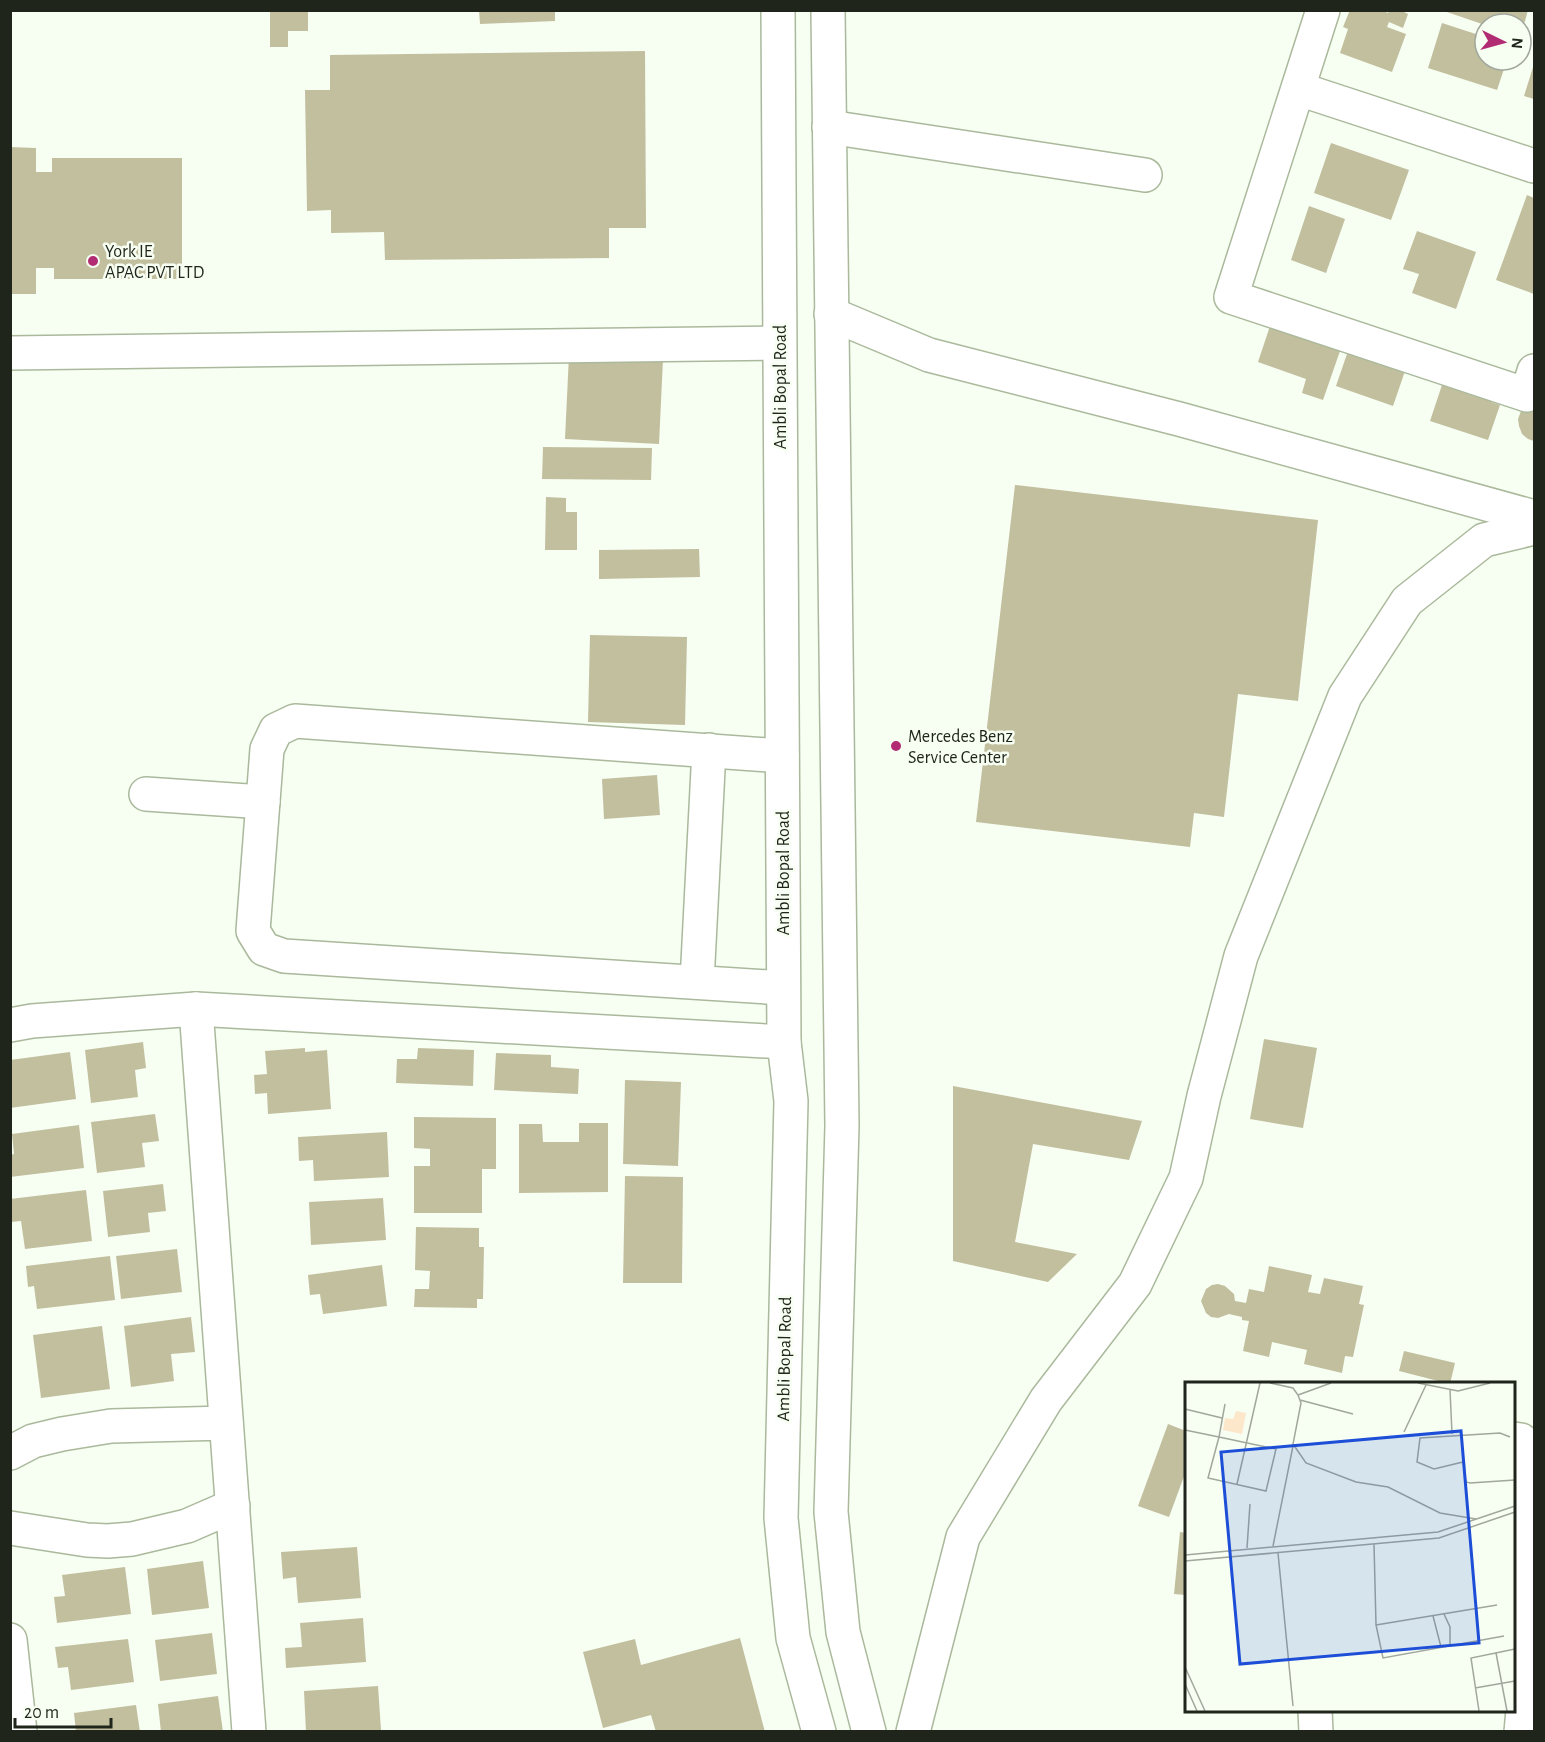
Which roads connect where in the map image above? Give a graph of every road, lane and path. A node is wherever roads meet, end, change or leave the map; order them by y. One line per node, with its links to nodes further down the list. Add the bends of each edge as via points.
1 (777, 10): 9 (street, Ambli Bopal Road)
2 (828, 10): 5 (street)
3 (1323, 10): 4 (street)
4 (1299, 89): 6 (street); 11 (street, via 1230,297 1527,395)
5 (829, 127): 7 (street); 8 (street)
6 (1534, 166)
7 (1145, 175)
8 (831, 314): 12 (street, via 929,355); 34 (street, via 842,1126 831,1512 843,1632)
9 (779, 343): 10 (street); 15 (street, Ambli Bopal Road)
10 (10, 352)
11 (1534, 371)
12 (1534, 516)
13 (1534, 528): 35 (street, via 1484,540 1407,601 1345,696 1241,956 1186,1178 1135,1284 1046,1400 963,1537)
14 (709, 750): 15 (street); 17 (street, via 295,721 276,730 267,748); 18 (street)
15 (782, 756): 19 (street, Ambli Bopal Road)
16 (146, 794): 17 (street)
17 (263, 802): 18 (street, via 253,931 264,949 284,956)
18 (697, 982): 19 (street)
19 (783, 988): 22 (street, Ambli Bopal Road)
20 (196, 1009): 21 (street); 22 (street); 23 (street)
21 (10, 1025)
22 (784, 1042): 33 (street, Ambli Bopal Road, via 791,1101 781,1518 793,1638)
23 (226, 1423): 25 (street, via 111,1426 33,1441); 26 (street)
24 (1515, 1439): 29 (street, via 1521,1440 1528,1544)
25 (10, 1453)
26 (232, 1506): 27 (street, via 187,1526 132,1539 87,1540); 32 (street)
27 (10, 1528)
28 (10, 1640): 31 (street)
29 (1530, 1676): 37 (street)
30 (1315, 1712): 36 (street)
31 (20, 1731)
32 (249, 1731)
33 (819, 1731)
34 (870, 1731)
35 (912, 1731)
36 (1316, 1731)
37 (1521, 1731)

